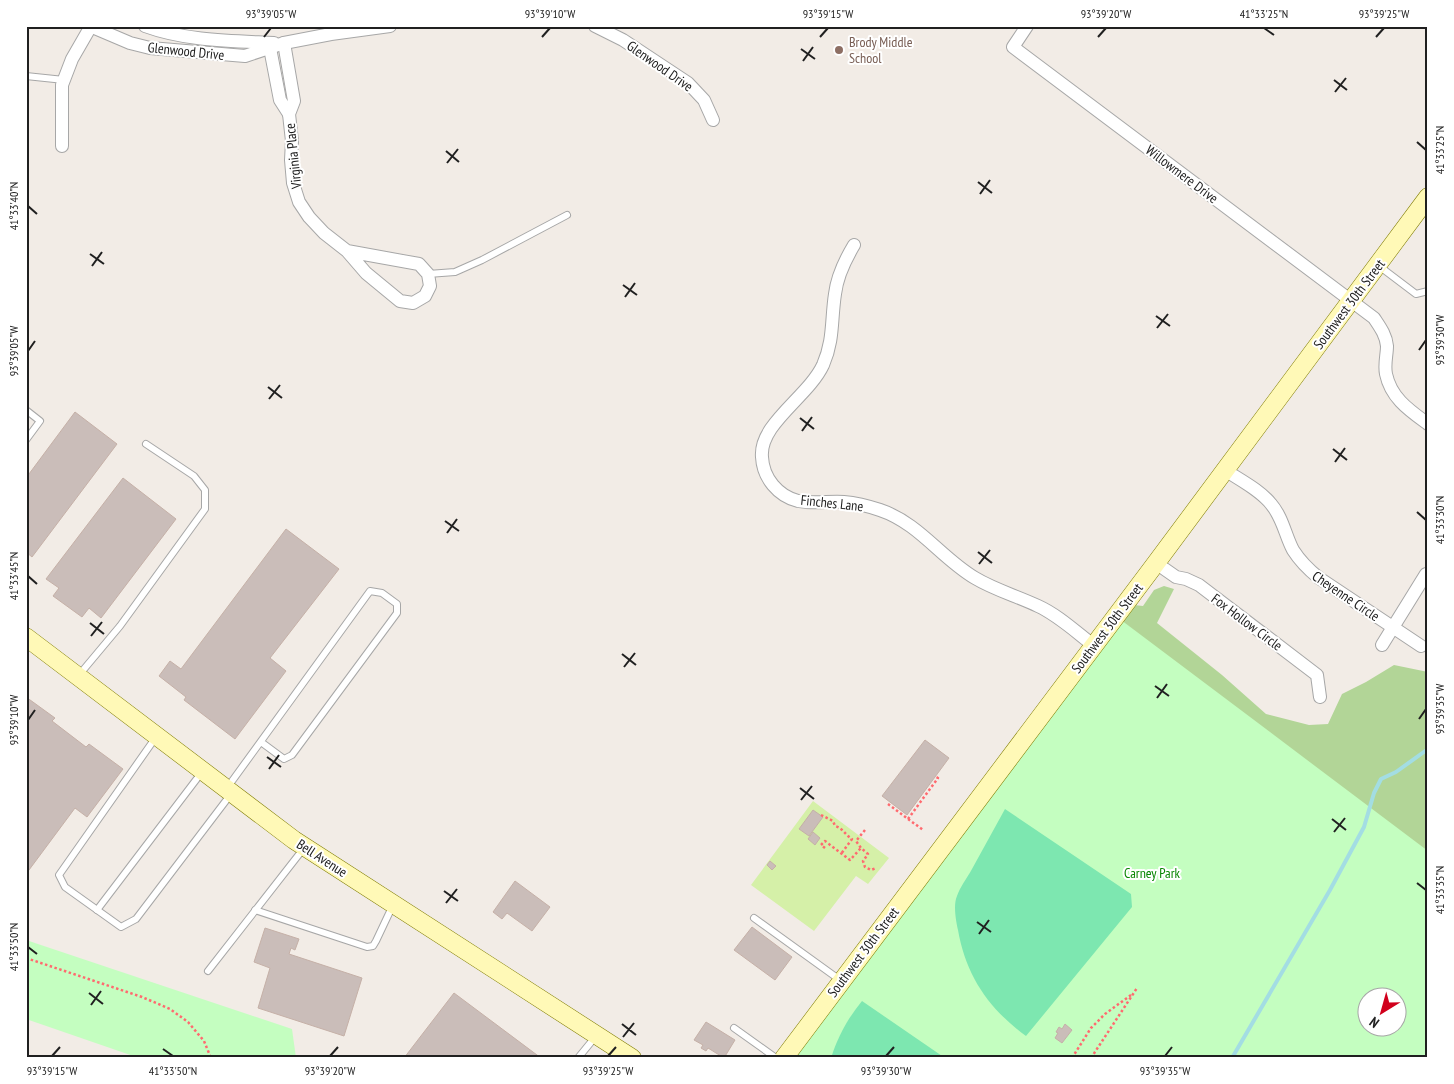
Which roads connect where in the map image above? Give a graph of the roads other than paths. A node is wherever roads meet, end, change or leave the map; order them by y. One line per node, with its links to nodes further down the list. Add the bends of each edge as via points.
1 (90, 26): 7 (street, Glenwood Drive, via 130,44 176,52 245,56); 9 (street)
2 (145, 26): 7 (street, Glenwood Drive, via 182,36)
3 (390, 26): 6 (street, Glenwood Drive)
4 (595, 26): 11 (street, Glenwood Drive, via 623,40 688,83 704,100)
5 (1027, 26): 20 (street, Willowmere Drive, via 1013,47)
6 (284, 43): 7 (street, Glenwood Drive); 10 (street, Virginia Place, via 294,100)
7 (270, 45): 10 (street, via 280,100)
8 (26, 76): 9 (lane)
9 (64, 80): 12 (street)
10 (289, 114): 16 (street, Virginia Place, via 293,183 300,202 324,233)
11 (713, 120)
12 (62, 146)
13 (1428, 197): 17 (street, Southwest 30th Street)
14 (567, 215): 18 (lane, via 454,272)
15 (854, 245): 30 (street, Finches Lane, via 839,275 832,336 822,366 768,432 763,444 762,456 768,479 775,488 798,501 865,505 906,522 955,565 996,590 1039,606)
16 (348, 251): 18 (street, Virginia Place, via 419,264); 18 (street, Virginia Place, via 366,272 400,301 413,302 425,296 430,286)
17 (1377, 265): 19 (lane, via 1416,294); 20 (street, Southwest 30th Street)
18 (428, 274)
19 (1428, 291)
20 (1351, 300): 22 (street, Willowmere Drive, via 1374,318 1384,332 1386,374 1396,397); 25 (street, Southwest 30th Street)
21 (26, 410): 23 (lane, via 40,421)
22 (1428, 424)
23 (26, 440)
24 (146, 444): 33 (lane, via 194,476 204,490 205,509 120,626)
25 (1225, 470): 26 (street, Southwest 30th Street); 28 (street, Cheyenne Circle, via 1272,505 1306,568)
26 (1156, 563): 30 (street, Southwest 30th Street); 34 (street, Fox Hollow Circle, via 1176,577 1198,585 1317,675)
27 (1426, 574): 28 (street)
28 (1393, 628): 31 (street); 32 (street, Cheyenne Circle)
29 (26, 637): 33 (street, Bell Avenue)
30 (1093, 645): 45 (street, Southwest 30th Street)
31 (1382, 646)
32 (1421, 646)
33 (78, 676): 35 (street, Bell Avenue)
34 (1320, 697)
35 (156, 736): 37 (street, Bell Avenue); 41 (lane, via 59,875 65,887)
36 (261, 742): 36 (lane, via 370,591 382,593 397,604 397,614 292,756 284,759); 38 (lane)
37 (203, 772): 38 (street, Bell Avenue); 41 (lane)
38 (229, 791): 39 (street, Bell Avenue); 41 (lane, via 136,920 121,928)
39 (304, 847): 40 (street, Bell Avenue); 42 (lane)
40 (394, 904): 42 (lane, via 376,941 367,947); 47 (street, Bell Avenue)
41 (98, 910)
42 (255, 910): 44 (lane)
43 (754, 918): 45 (lane)
44 (208, 971)
45 (842, 981): 51 (street, Southwest 30th Street)
46 (734, 1028): 50 (lane)
47 (597, 1035): 48 (street, Bell Avenue); 49 (lane)
48 (624, 1055)
49 (578, 1058)
50 (776, 1058)
51 (784, 1058)

